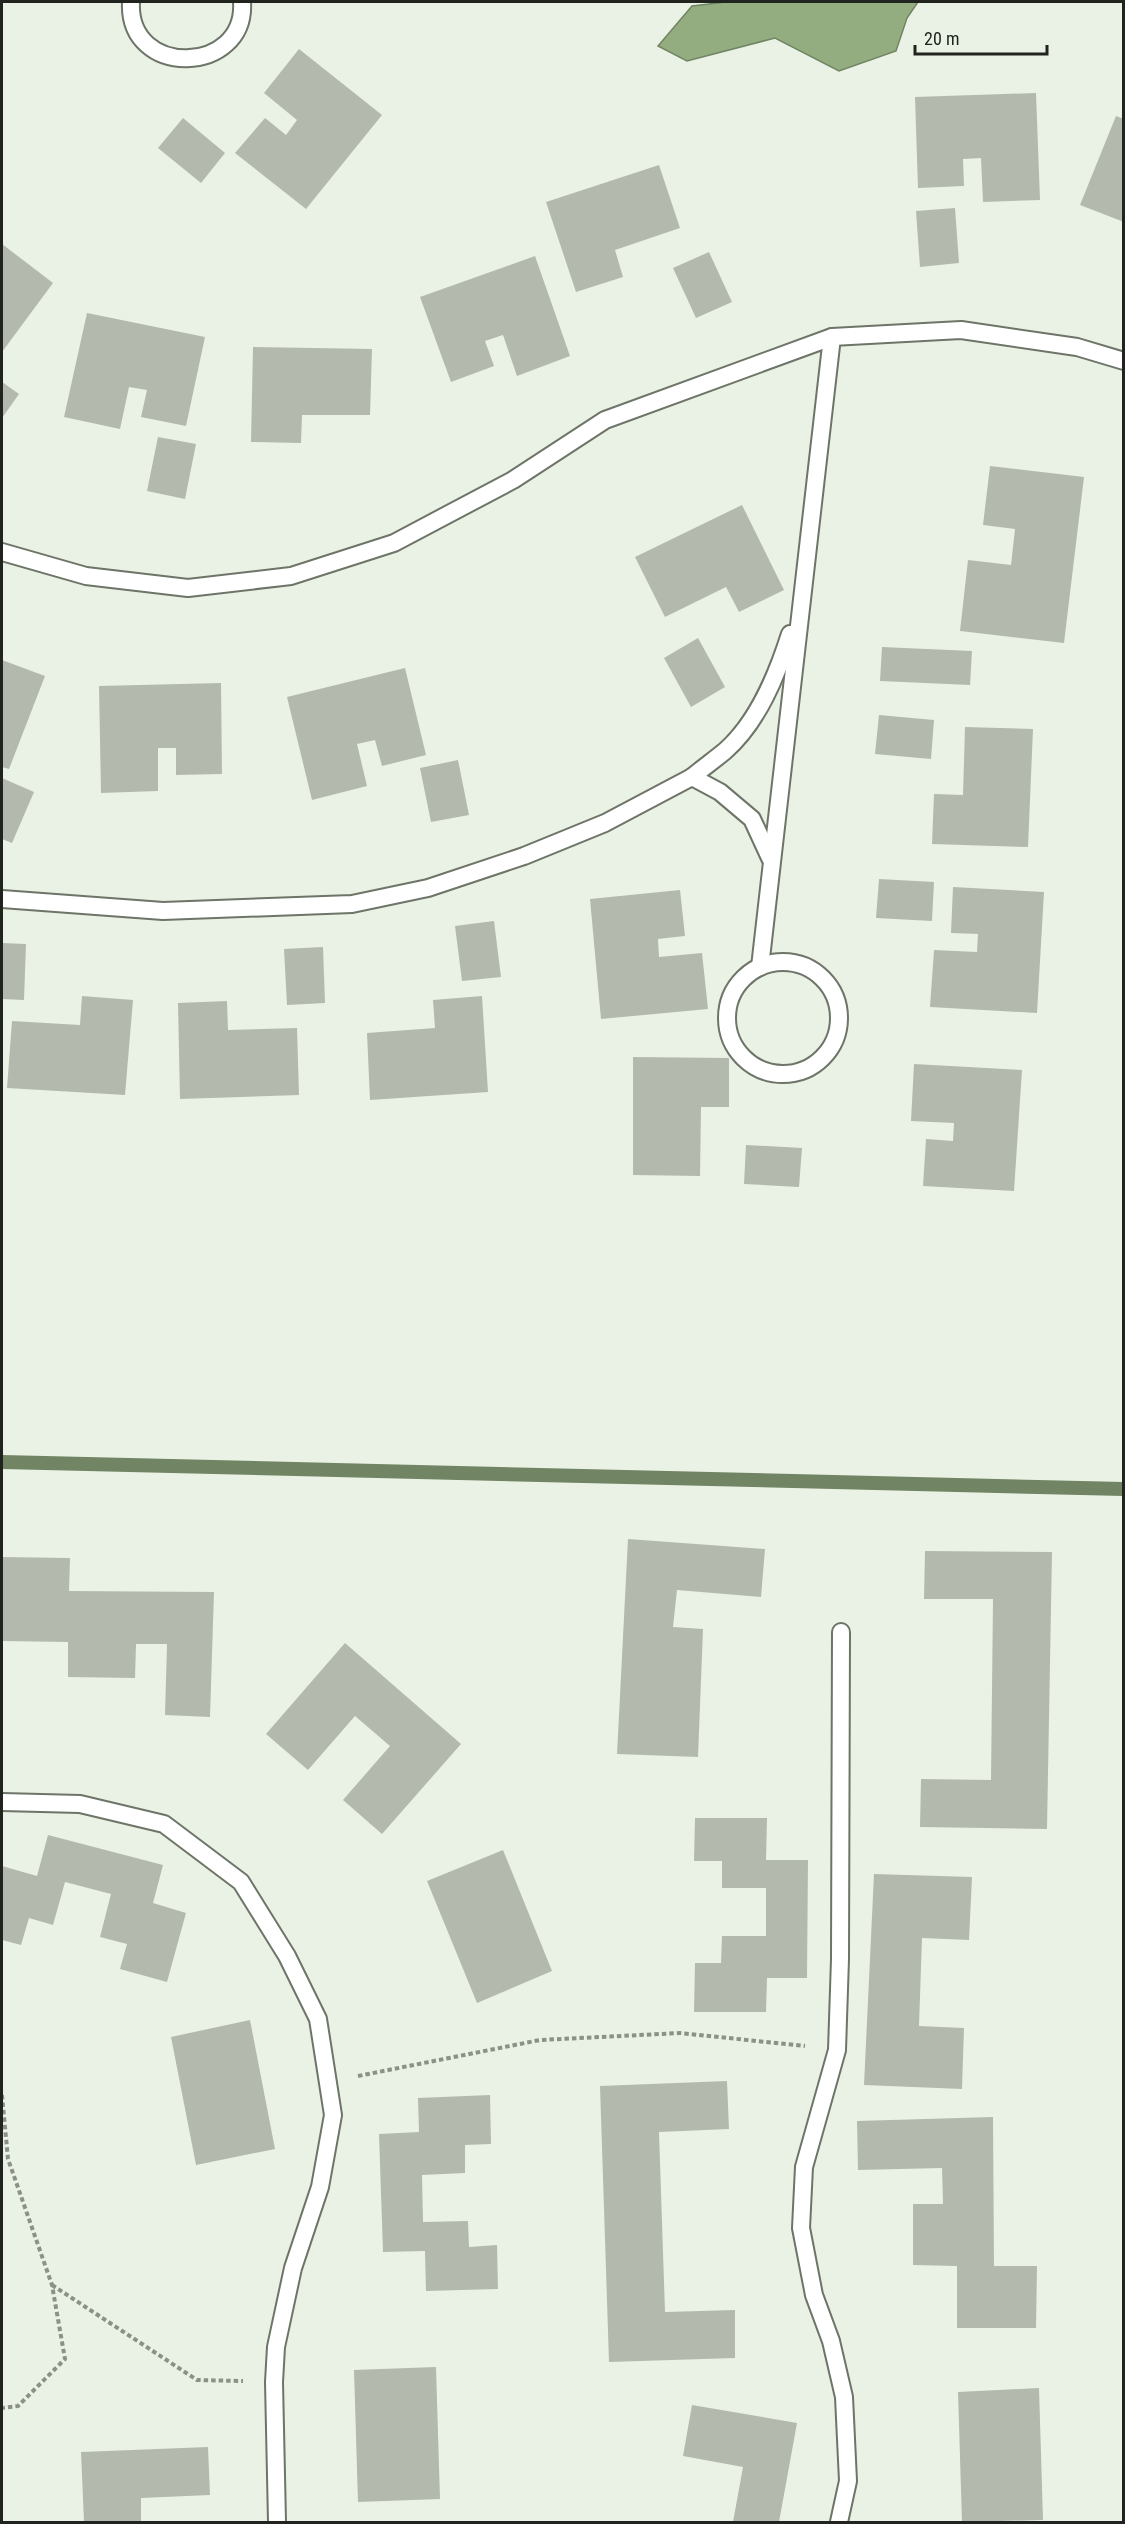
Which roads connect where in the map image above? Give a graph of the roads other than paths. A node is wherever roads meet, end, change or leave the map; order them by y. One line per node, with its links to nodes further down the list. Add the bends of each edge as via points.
1 (131, 2): 2 (lane, via 135,28 146,42 176,59 211,54 227,42 238,26)
2 (242, 2)
3 (832, 337): 4 (lane, via 962,330 1077,347); 5 (lane, via 605,420 513,480 393,543 291,576 189,588 86,576); 6 (lane)
4 (1124, 361)
5 (2, 552)
6 (802, 599): 7 (lane, via 782,659 755,717 727,750); 8 (lane)
7 (692, 777): 8 (lane, via 720,792 752,819); 9 (lane, via 605,823 524,856 428,888 352,904 162,911)
8 (771, 860): 10 (lane)
9 (2, 899)
10 (760, 967): 10 (lane, via 745,977 728,1007 727,1025 732,1042 757,1068 773,1073 808,1068 824,1056 839,1022 837,1003 829,986 815,972 798,964 779,962)
11 (841, 1632): 14 (lane, via 837,2050 804,2167 801,2228 814,2295 831,2341 844,2397 848,2481)
12 (2, 1802): 13 (lane, via 80,1804 164,1824 241,1882 287,1956 318,2019 333,2115 320,2187 293,2268 276,2347)
13 (277, 2523)
14 (839, 2523)

